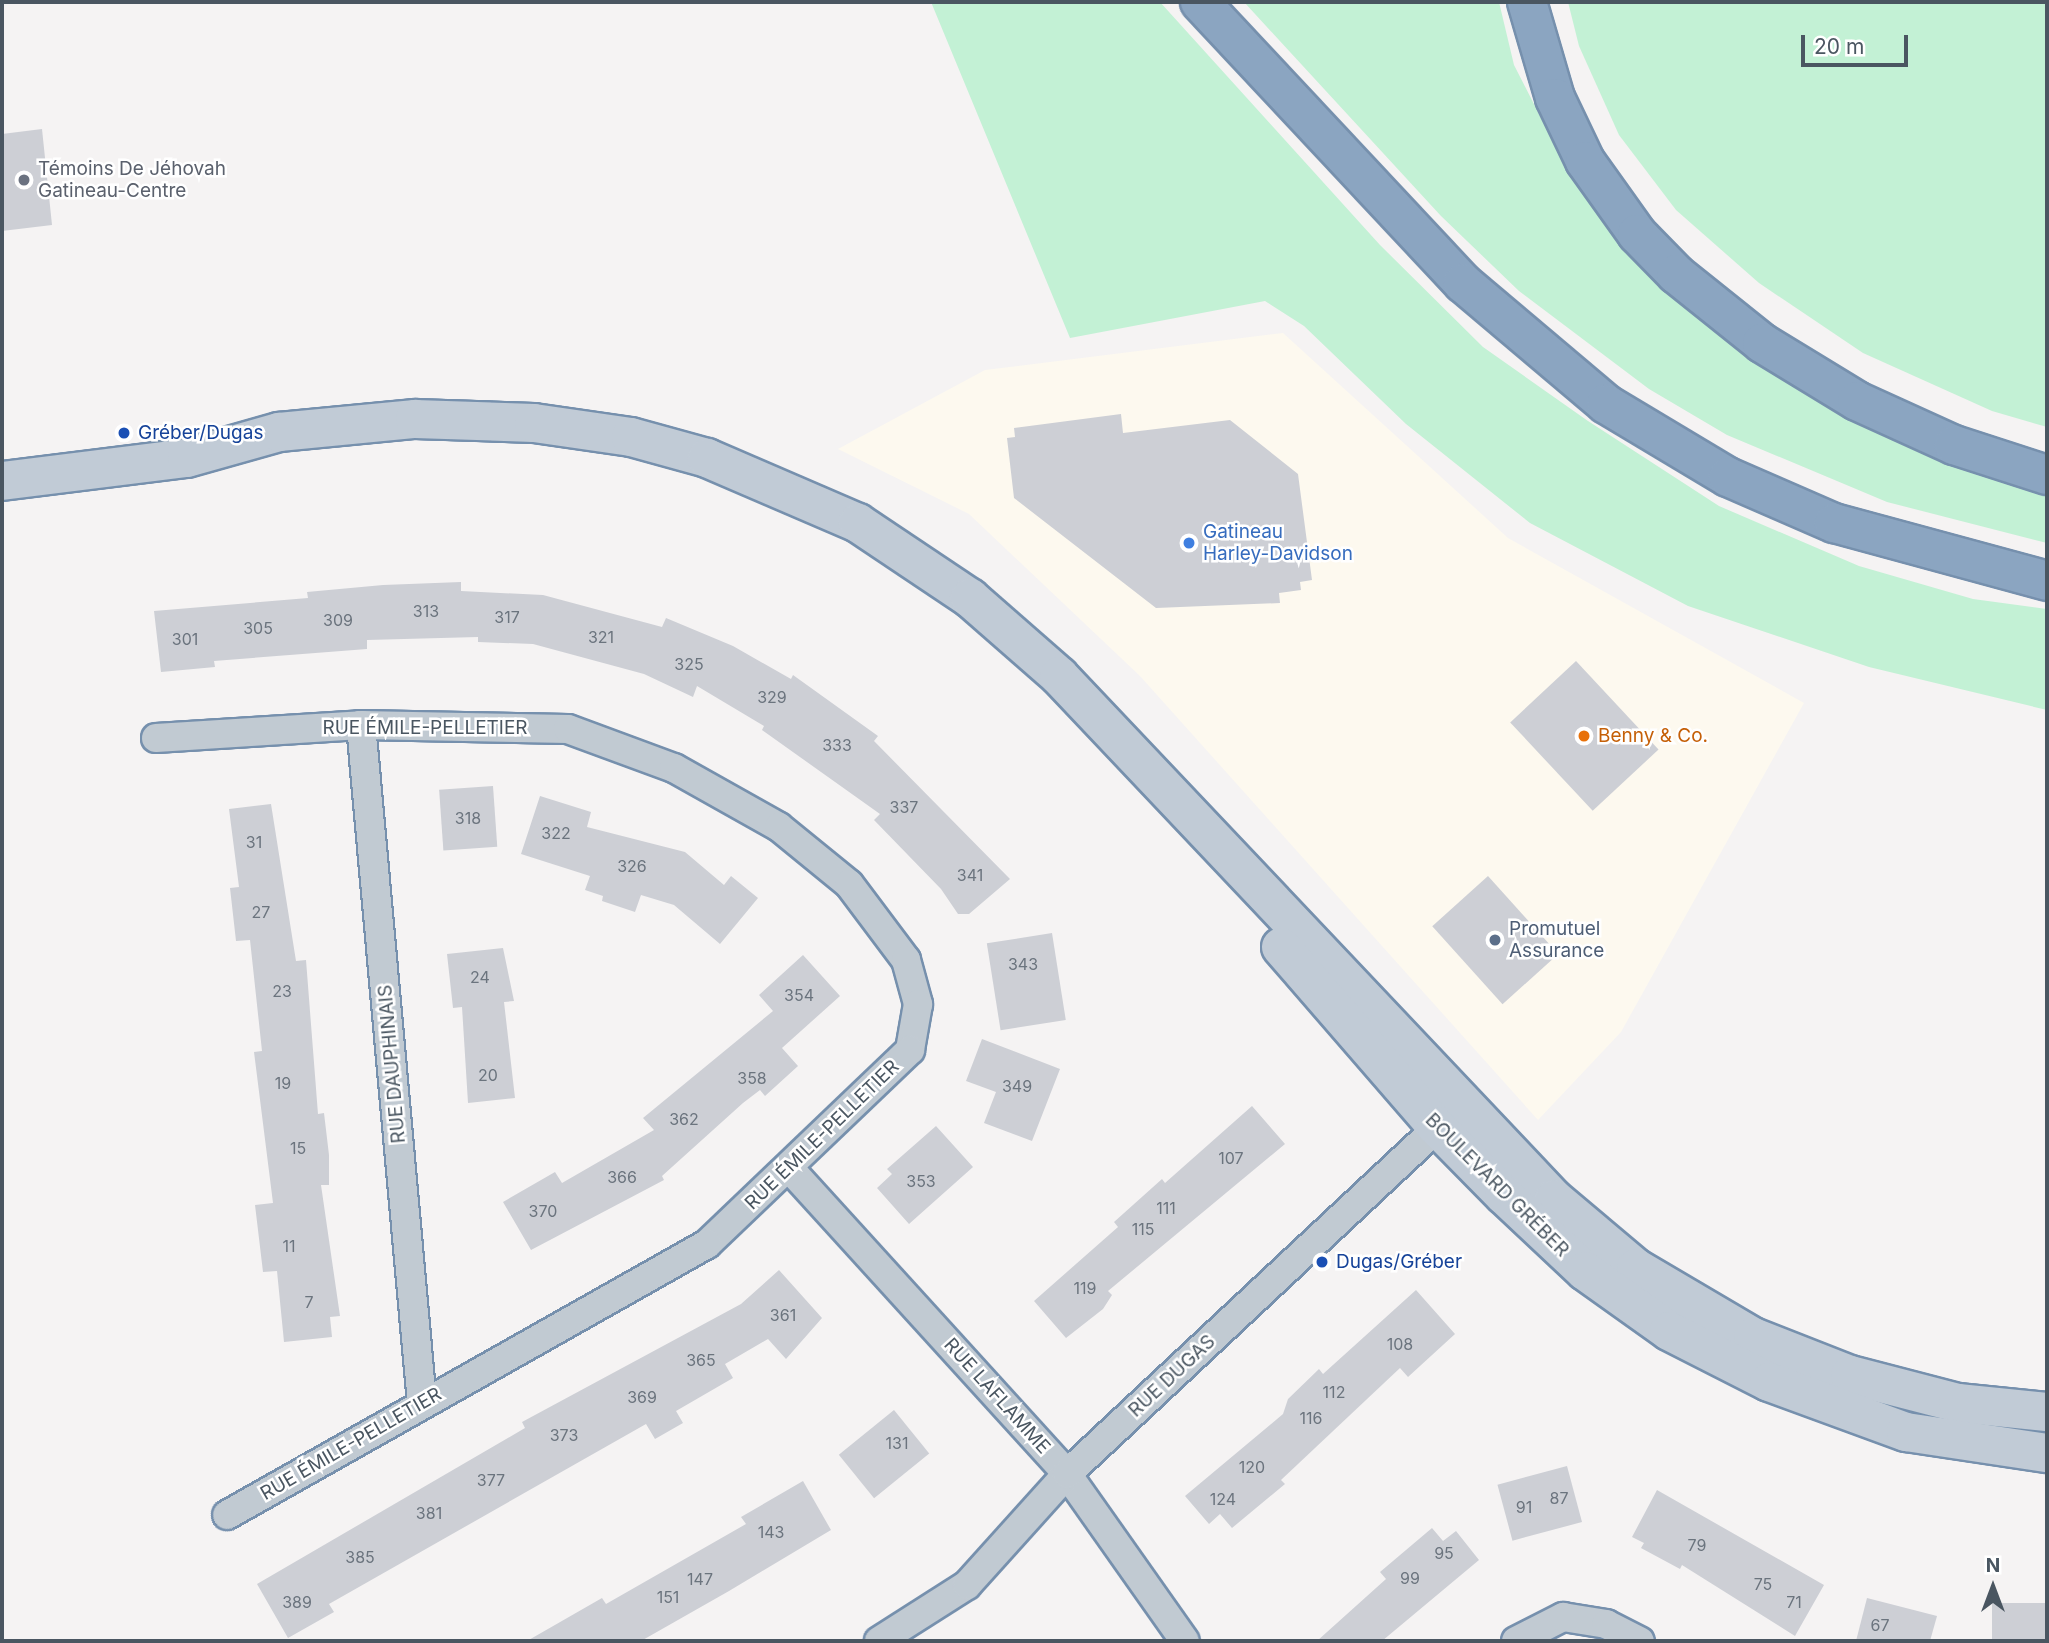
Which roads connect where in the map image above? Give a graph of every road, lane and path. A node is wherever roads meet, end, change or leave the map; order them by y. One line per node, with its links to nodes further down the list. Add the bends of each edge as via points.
1 (1200, 2): 5 (highway, via 1464,283 1606,404 1728,477 1835,523)
2 (1527, 2): 3 (highway, via 1555,98 1585,161 1637,234 1676,274 1762,343 1857,401 1954,445)
3 (2047, 475)
4 (2, 481): 8 (street, BOULEVARD GRÉBER, via 187,458 279,432 415,419 534,423 631,437 707,458 858,523 970,598 1090,707)
5 (2047, 581)
6 (361, 725): 7 (street, RUE ÉMILE-PELLETIER); 9 (street, RUE ÉMILE-PELLETIER, via 568,729 674,768 779,827 849,884 906,960 918,1004 910,1050); 10 (street, RUE DAUPHINAIS)
7 (156, 738)
8 (1449, 1116): 11 (street, BOULEVARD GRÉBER, via 1692,1306 1797,1356 1901,1391); 12 (street, BOULEVARD GRÉBER, via 1585,1271 1702,1349 1769,1382 1906,1432); 13 (street, RUE DUGAS)
9 (789, 1168): 10 (street, RUE ÉMILE-PELLETIER, via 707,1244 680,1262); 13 (street, RUE LAFLAMME)
10 (422, 1403): 14 (street, RUE ÉMILE-PELLETIER)
11 (2047, 1412)
12 (2047, 1453)
13 (1068, 1474): 15 (street, RUE DUGAS, via 967,1585); 16 (street, RUE LAFLAMME)
14 (227, 1515)
15 (878, 1641)
16 (1185, 1641)
17 (1516, 1641): 18 (street, via 1563,1617 1606,1624)
18 (1640, 1641)

